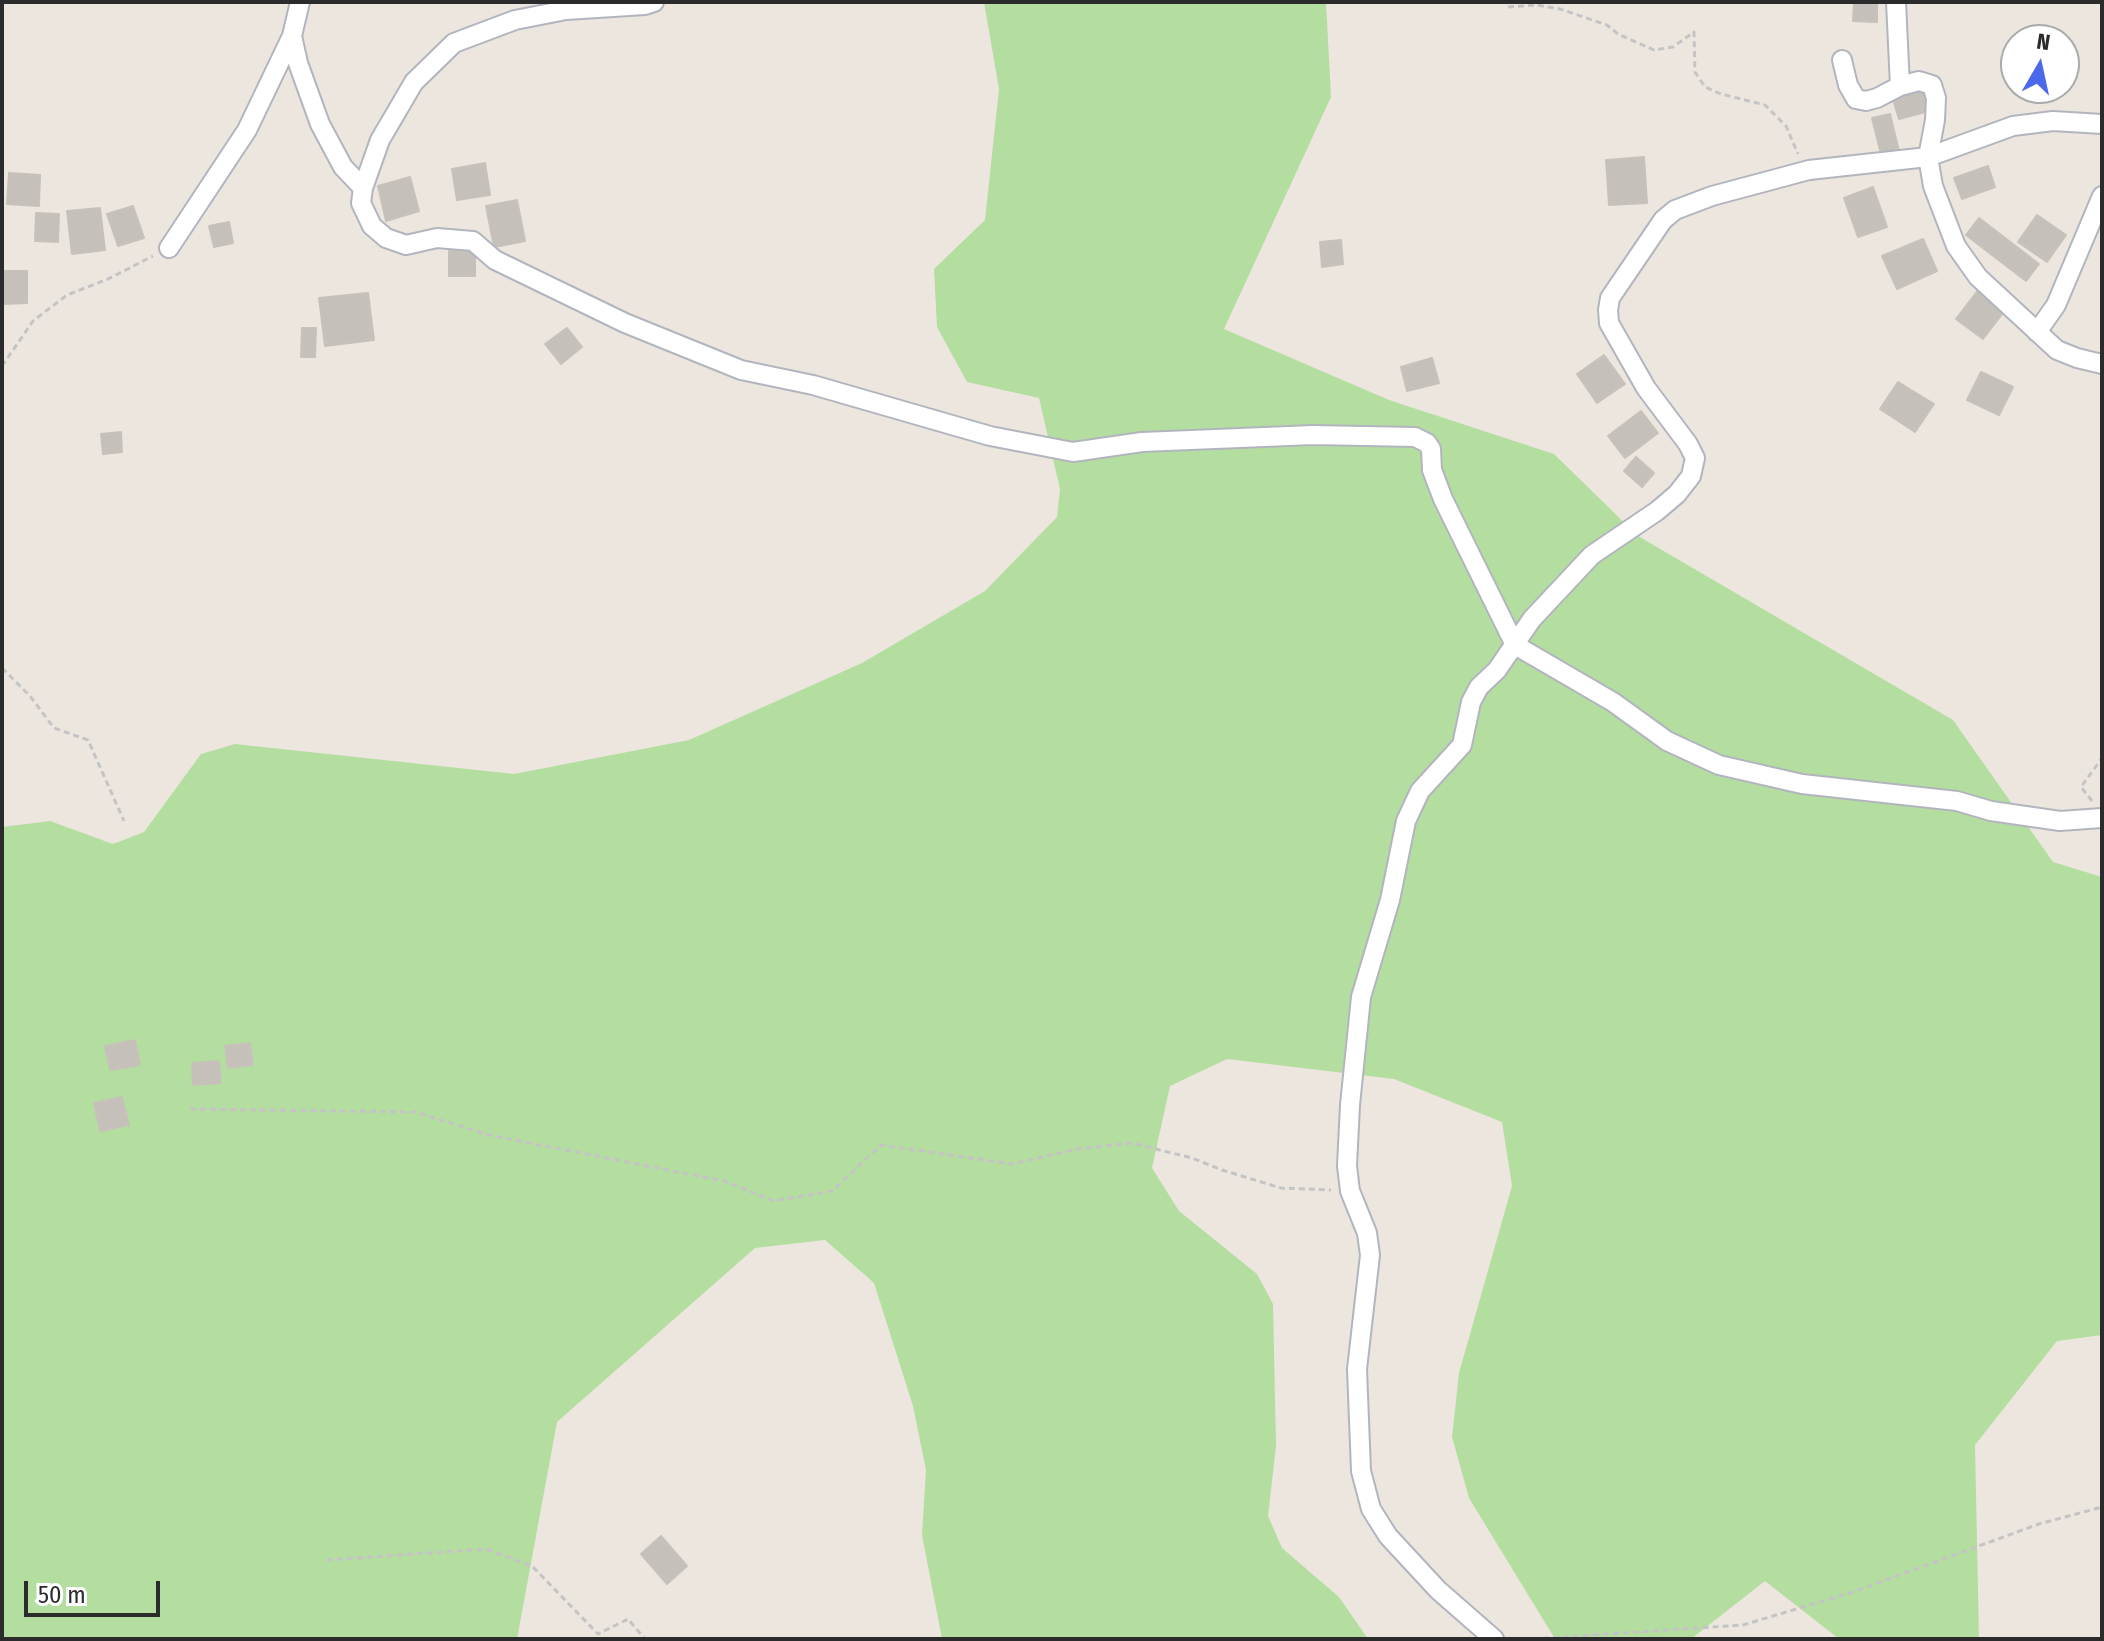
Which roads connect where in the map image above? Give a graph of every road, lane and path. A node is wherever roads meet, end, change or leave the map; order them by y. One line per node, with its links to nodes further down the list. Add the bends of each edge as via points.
1 (300, 2): 5 (street)
2 (654, 2): 11 (street, via 515,20 454,43 414,82 380,140)
3 (1896, 2): 7 (street)
4 (1508, 7): 10 (path, via 1560,9 1607,25 1654,50 1673,47 1694,32 1695,72 1705,87 1765,105 1786,126)
5 (292, 36): 11 (street, via 320,124 343,167); 13 (street, via 247,130)
6 (1842, 60): 7 (street, via 1856,99 1877,98)
7 (1900, 86): 9 (street, via 1919,81 1932,85 1935,120)
8 (2102, 124): 9 (street, via 2053,121 2013,126)
9 (1928, 157): 10 (street); 14 (street, via 1956,246 1978,277)
10 (1809, 170): 17 (street, via 1675,210 1610,298 1609,323 1646,388 1688,444 1695,458 1691,476 1657,511 1592,555)
11 (363, 188): 17 (street, via 361,203 372,226 386,238 406,245 437,238 473,241 495,260 625,323 741,370 990,436 1073,452 1142,442 1415,437 1431,449 1443,499)
12 (2102, 196): 14 (street, via 2056,305)
13 (169, 248): 16 (path, via 67,295 33,321)
14 (2037, 332): 15 (street, via 2057,350)
15 (2102, 364)
16 (2, 366)
17 (1515, 645): 20 (street, via 1613,702 1667,741 1719,765 1802,784 1957,801 2060,821); 23 (street, via 1479,687 1462,745 1420,791 1406,821 1390,900 1361,997 1350,1105)
18 (2, 668): 21 (path, via 54,728 88,740)
19 (2102, 758): 20 (path, via 2081,787)
20 (2098, 812)
21 (124, 821)
22 (190, 1109): 23 (path, via 415,1112 489,1135 724,1181 774,1201 832,1191 881,1145 1012,1164 1132,1143 1281,1188)
23 (1350, 1191): 29 (street, via 1370,1255 1357,1369 1361,1471 1371,1509 1388,1536 1438,1590)
24 (2102, 1507): 30 (path, via 1743,1625)
25 (327, 1560): 26 (path, via 486,1549 532,1566)
26 (598, 1634): 27 (path); 28 (path, via 628,1619)
27 (594, 1639)
28 (645, 1639)
29 (1494, 1639)
30 (1533, 1639)

